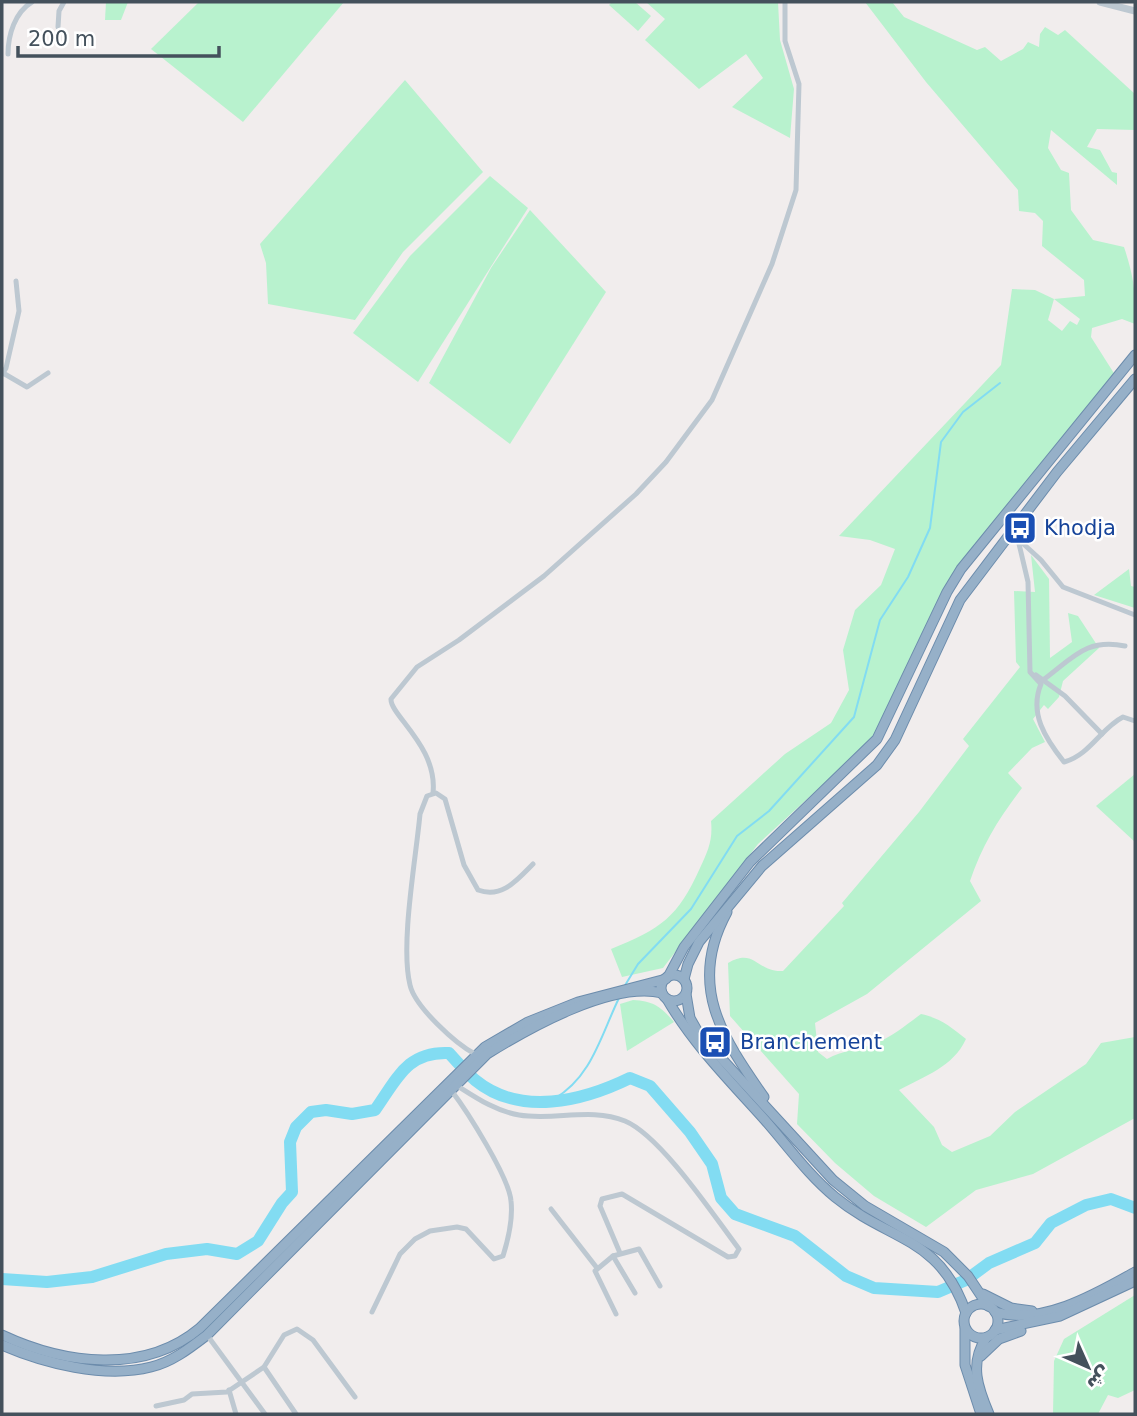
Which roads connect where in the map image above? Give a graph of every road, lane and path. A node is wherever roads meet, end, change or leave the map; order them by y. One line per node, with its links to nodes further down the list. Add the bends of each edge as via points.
1 (32, 2): 7 (street, via 8,36)
2 (64, 2): 6 (street)
3 (785, 2): 21 (street, via 785,35 799,84 796,190 772,264 730,365 698,421 636,494 544,576 417,667 391,699 390,704 428,757)
4 (1100, 2): 5 (street)
5 (1135, 11)
6 (58, 27)
7 (8, 54)
8 (16, 281): 11 (street, via 19,312)
9 (1135, 355): 24 (highway, via 961,569 877,739 750,862 684,947)
10 (48, 373): 11 (street, via 27,387)
11 (3, 374)
12 (1135, 379): 13 (highway)
13 (1015, 527): 14 (street); 23 (highway, via 960,600 895,740 877,765 790,839)
14 (1018, 539): 15 (street, via 1063,587); 17 (street, via 1028,582)
15 (1135, 615)
16 (1125, 646): 18 (street, via 1100,642 1087,646)
17 (1030, 672): 18 (street); 20 (street, via 1041,684 1036,697 1037,722 1064,762 1074,759)
18 (1043, 680): 20 (street)
19 (1135, 721): 20 (street, via 1124,717)
20 (1102, 734)
21 (433, 793): 22 (street, via 445,799 464,865 478,890 503,891); 29 (street, via 426,796 420,814 407,957 410,987)
22 (533, 864)
23 (735, 898): 25 (highway, via 696,947); 31 (highway, via 712,949 711,995 732,1053)
24 (667, 978): 25 (highway, via 676,975); 26 (highway); 28 (highway)
25 (684, 979): 27 (highway)
26 (630, 989): 28 (highway); 29 (highway, via 529,1030)
27 (686, 994): 28 (highway, via 676,1002); 31 (highway, via 690,1018 699,1034)
28 (664, 996): 42 (highway, via 711,1061 826,1189 930,1254 946,1270)
29 (473, 1060): 30 (highway)
30 (455, 1083): 33 (street, via 488,1104 518,1115 612,1116 639,1128 739,1249 728,1257 616,1193 602,1199 600,1206); 41 (street, via 510,1193 512,1209 503,1256 494,1259 466,1229 430,1231 400,1254); 47 (highway); 47 (highway)
31 (779, 1119): 38 (highway, via 841,1188 935,1246)
32 (551, 1209): 34 (street)
33 (617, 1255): 34 (street); 37 (street, via 639,1249); 39 (street)
34 (597, 1268): 43 (street, via 595,1276)
35 (1135, 1272): 44 (highway)
36 (1135, 1281): 44 (highway, via 1077,1310)
37 (660, 1286)
38 (977, 1288): 40 (highway); 44 (highway, via 1011,1308)
39 (635, 1293)
40 (992, 1309): 42 (highway, via 976,1305); 44 (highway, via 1018,1317); 46 (highway, via 998,1321)
41 (372, 1312)
42 (966, 1313): 45 (highway)
43 (616, 1314)
44 (1043, 1317): 46 (highway); 51 (highway, via 999,1339)
45 (965, 1328): 49 (highway, via 976,1338); 60 (highway, via 965,1365)
46 (995, 1330): 49 (highway)
47 (203, 1332): 48 (highway, via 162,1352 128,1360 44,1350); 50 (highway, via 162,1363 131,1370 54,1362); 53 (street)
48 (2, 1335)
49 (986, 1338): 51 (highway)
50 (2, 1345)
51 (976, 1363): 61 (highway)
52 (264, 1367): 53 (street); 55 (street, via 284,1335 297,1329 313,1340); 59 (street)
53 (243, 1382): 54 (street); 58 (street)
54 (229, 1390): 56 (street, via 192,1394); 57 (street)
55 (355, 1397)
56 (156, 1406)
57 (236, 1414)
58 (265, 1414)
59 (296, 1414)
60 (981, 1414)
61 (989, 1414)

